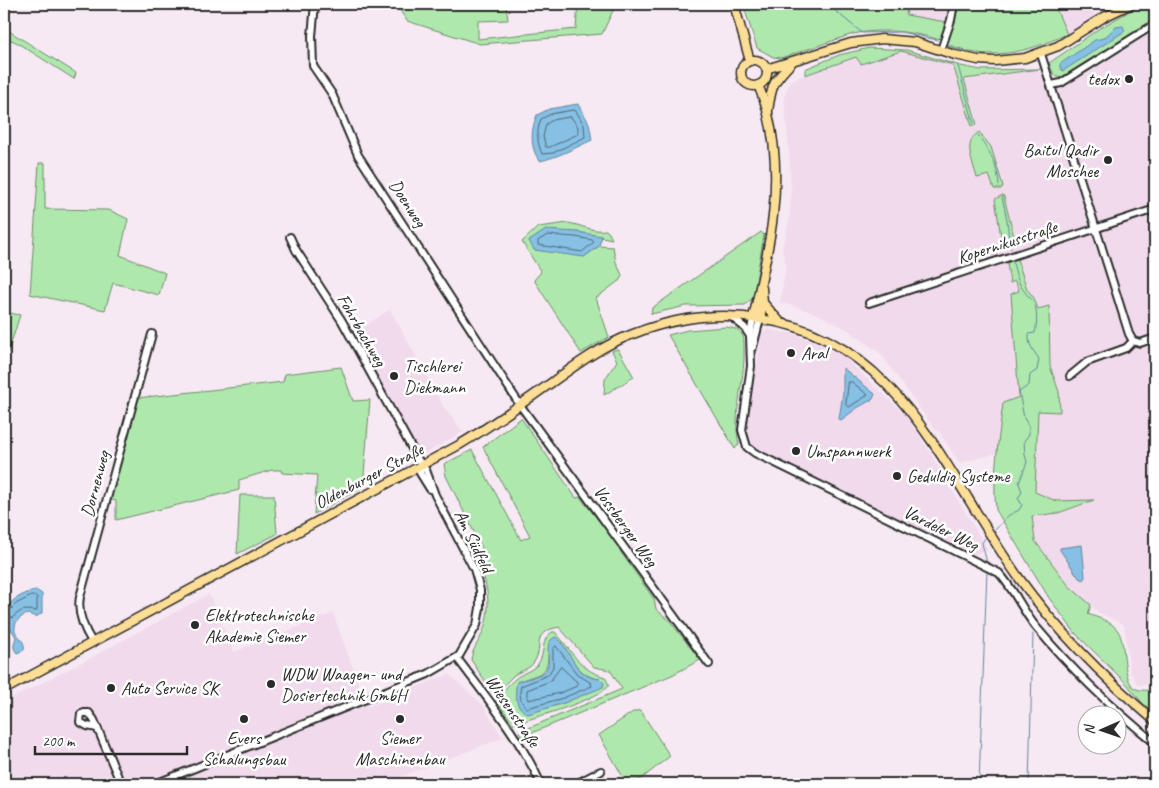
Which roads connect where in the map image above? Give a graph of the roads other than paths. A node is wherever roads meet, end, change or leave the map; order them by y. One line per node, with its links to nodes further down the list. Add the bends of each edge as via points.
1 (315, 4): 29 (street, Doenweg, via 313,66 332,94 358,154)
2 (734, 4): 8 (main road)
3 (954, 4): 6 (street)
4 (1131, 4): 7 (main road)
5 (1155, 24): 12 (street)
6 (941, 50): 7 (main road, via 966,58 995,61); 9 (main road, via 899,39 876,39 851,43)
7 (1041, 54): 12 (street)
8 (750, 61): 10 (main road, via 762,63); 11 (main road, via 742,69 742,77 747,83)
9 (793, 62): 10 (main road); 13 (main road, via 774,82)
10 (766, 69): 11 (main road, via 764,80)
11 (758, 85): 13 (main road)
12 (1052, 85): 15 (street)
13 (768, 112): 17 (main road, via 774,142 776,186)
14 (1155, 209): 15 (street, Kopernikusstraße)
15 (1096, 228): 19 (street, Kopernikusstraße); 26 (street)
16 (290, 238): 30 (street, Fohrbachweg, via 342,320)
17 (762, 284): 18 (main road); 21 (main road)
18 (763, 303): 21 (main road); 22 (main road)
19 (869, 304)
20 (730, 316): 21 (main road, Oldenburger Straße); 24 (street); 29 (main road, Oldenburger Straße, via 683,319 632,334 596,352)
21 (756, 318): 22 (main road, Oldenburger Straße); 24 (street, Vardeler Weg); 27 (street, Vardeler Weg)
22 (780, 322): 35 (main road, Oldenburger Straße, via 816,334 846,350 871,368 895,393 939,451 1009,563 1050,617 1128,699)
23 (152, 334): 31 (street, Dornenweg, via 80,597 84,627)
24 (750, 336): 27 (street, Vardeler Weg)
25 (1155, 338): 26 (street, via 1140,343)
26 (1133, 341): 28 (street, via 1126,348 1087,362)
27 (752, 354): 37 (street, Vardeler Weg, via 742,430 747,447 999,573 1034,626 1064,659)
28 (1070, 376)
29 (520, 405): 30 (main road, Oldenburger Straße); 33 (street, Vossberger Weg)
30 (420, 466): 31 (main road, Oldenburger Straße); 32 (street, Am Südfeld, via 426,470 435,495 474,569 480,590 477,626)
31 (92, 642): 34 (main road, Oldenburger Straße)
32 (457, 658): 40 (street, Am Südfeld, via 428,674); 41 (street, Wiesenstraße, via 517,741)
33 (709, 664)
34 (4, 690)
35 (1155, 721)
36 (97, 728): 39 (street)
37 (1155, 743)
38 (601, 771): 42 (street)
39 (121, 784)
40 (155, 784)
41 (541, 784)
42 (576, 784)

